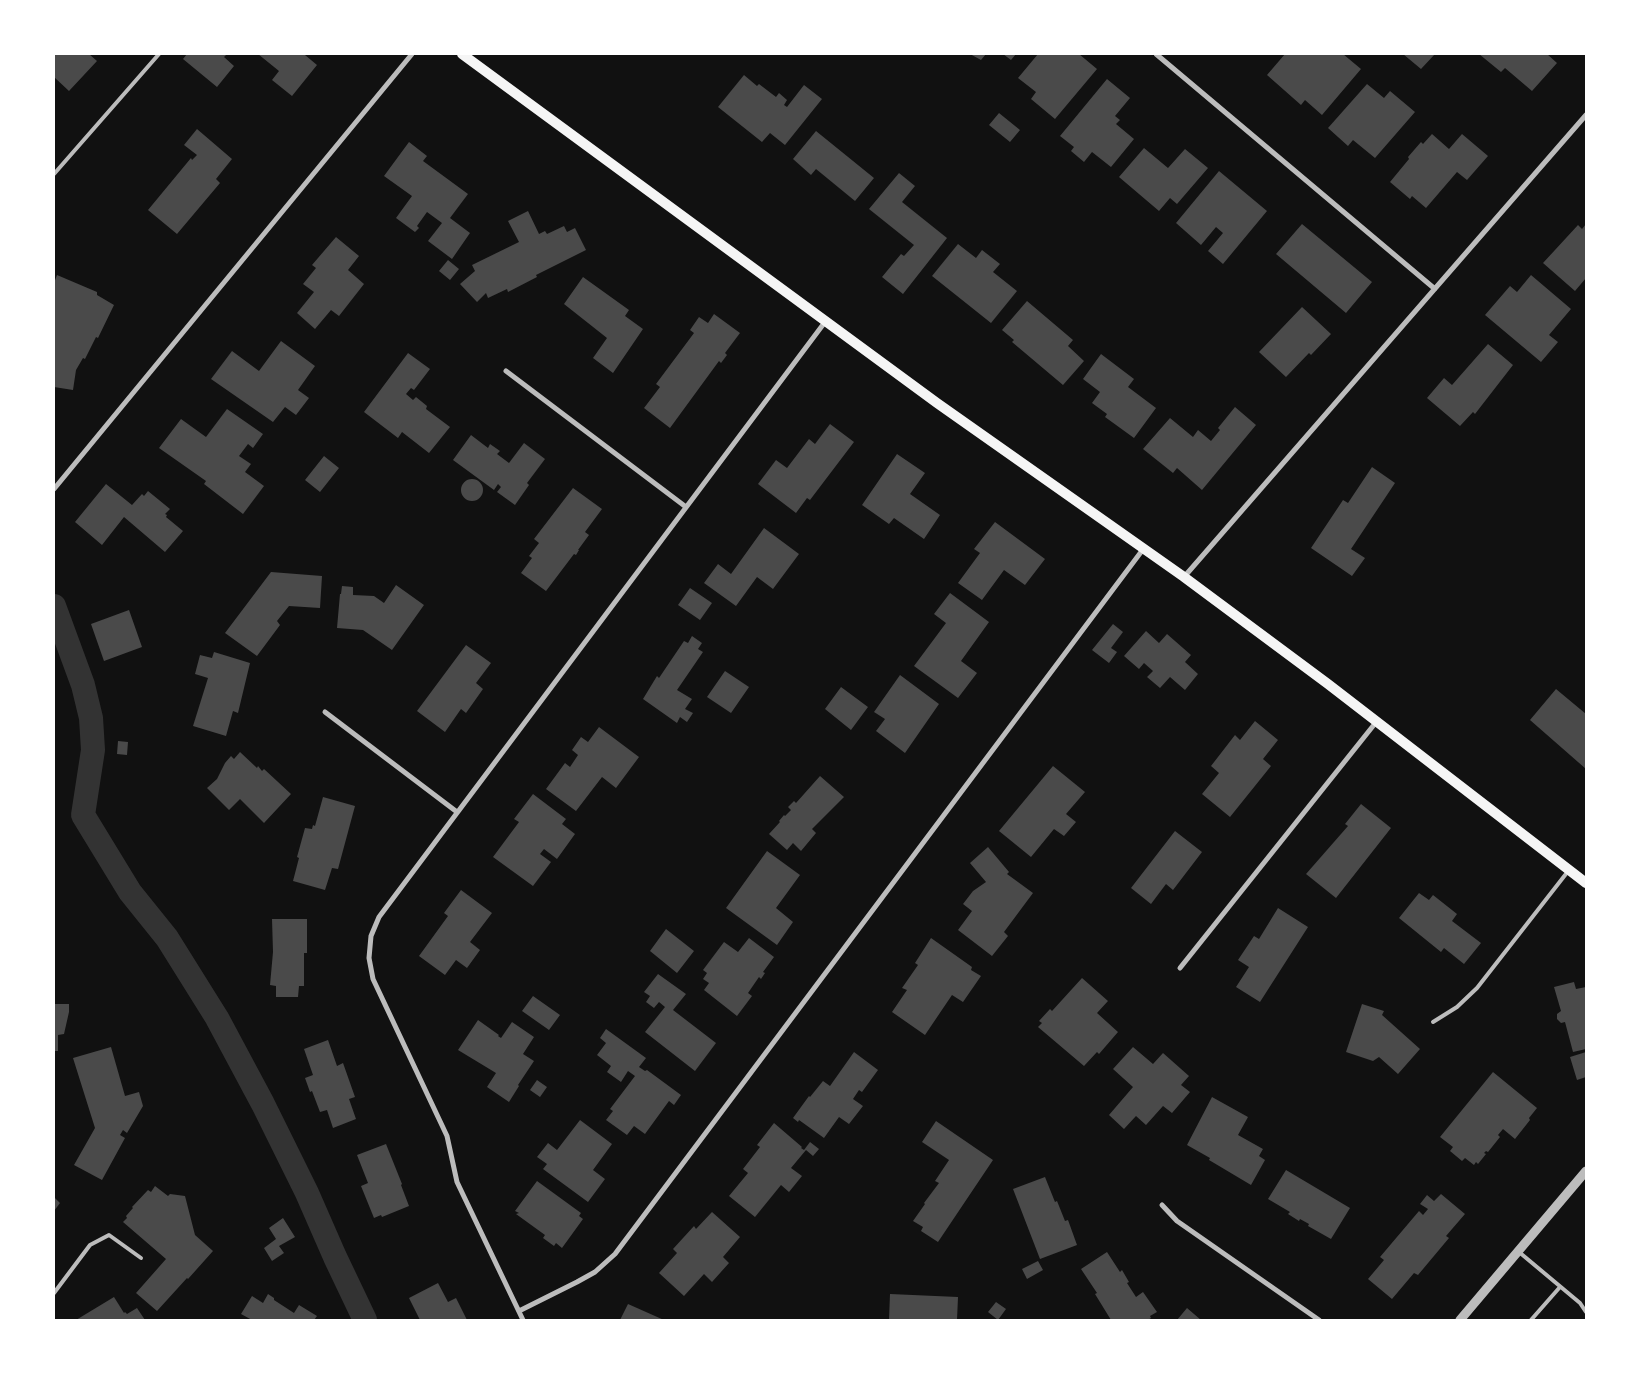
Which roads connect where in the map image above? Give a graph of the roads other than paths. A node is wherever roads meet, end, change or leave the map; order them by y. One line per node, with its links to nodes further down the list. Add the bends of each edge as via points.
1 (159, 54): 6 (lane)
2 (412, 54): 10 (street)
3 (462, 54): 8 (main road)
4 (1156, 54): 7 (street)
5 (1586, 115): 7 (street)
6 (54, 174)
7 (1435, 289): 13 (street)
8 (825, 322): 11 (street); 12 (main road)
9 (506, 371): 11 (street)
10 (54, 489)
11 (686, 507): 16 (street)
12 (1144, 548): 13 (main road); 27 (street, via 615,1254 589,1275)
13 (1184, 576): 15 (main road)
14 (325, 712): 16 (street)
15 (1377, 721): 17 (main road); 19 (street)
16 (457, 812): 27 (street, via 379,917 371,936 369,958 373,979 448,1136 457,1182)
17 (1569, 870): 18 (main road); 20 (lane, via 1477,988 1457,1007)
18 (1586, 883)
19 (1180, 968)
20 (1433, 1022)
21 (1586, 1171): 23 (street)
22 (1162, 1205): 30 (street, via 1177,1221)
23 (1518, 1251): 25 (lane); 31 (street)
24 (141, 1258): 26 (lane, via 109,1235 90,1245)
25 (1560, 1287): 28 (lane); 32 (lane)
26 (54, 1293)
27 (519, 1311): 29 (street)
28 (1586, 1312)
29 (523, 1320)
30 (1319, 1320)
31 (1460, 1320)
32 (1531, 1320)

